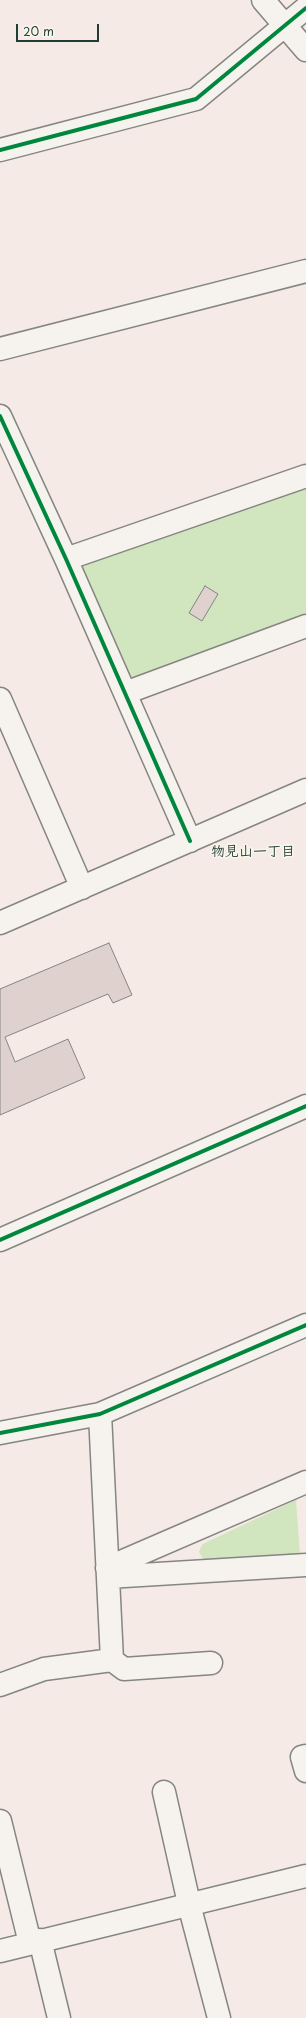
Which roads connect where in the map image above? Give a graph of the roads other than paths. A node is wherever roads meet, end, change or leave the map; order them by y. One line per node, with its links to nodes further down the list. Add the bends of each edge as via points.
1 (263, 0): 3 (street)
2 (306, 8): 3 (street)
3 (286, 26): 4 (street); 5 (street, via 196,99)
4 (306, 50)
5 (0, 150)
6 (306, 271): 7 (street)
7 (0, 348)
8 (0, 416): 10 (street)
9 (306, 476): 10 (street)
10 (66, 559): 12 (street)
11 (306, 626): 12 (street)
12 (125, 693): 15 (street)
13 (0, 699): 16 (street)
14 (306, 790): 15 (street)
15 (190, 841): 16 (street)
16 (82, 888): 17 (street)
17 (0, 923)
18 (306, 1106): 19 (street)
19 (0, 1240)
20 (306, 1325): 21 (street)
21 (100, 1414): 22 (street); 25 (street)
22 (0, 1433)
23 (306, 1482): 25 (street)
24 (306, 1564): 25 (street)
25 (107, 1572): 26 (street)
26 (112, 1660): 27 (street, via 124,1669); 28 (street, via 44,1669)
27 (211, 1663)
28 (0, 1685)
29 (306, 1756): 30 (street, via 302,1756)
30 (306, 1771)
31 (164, 1792): 34 (street)
32 (0, 1821): 35 (street)
33 (306, 1876): 34 (street)
34 (189, 1904): 35 (street); 38 (street)
35 (35, 1942): 36 (street); 37 (street)
36 (0, 1951)
37 (59, 2018)
38 (219, 2018)

